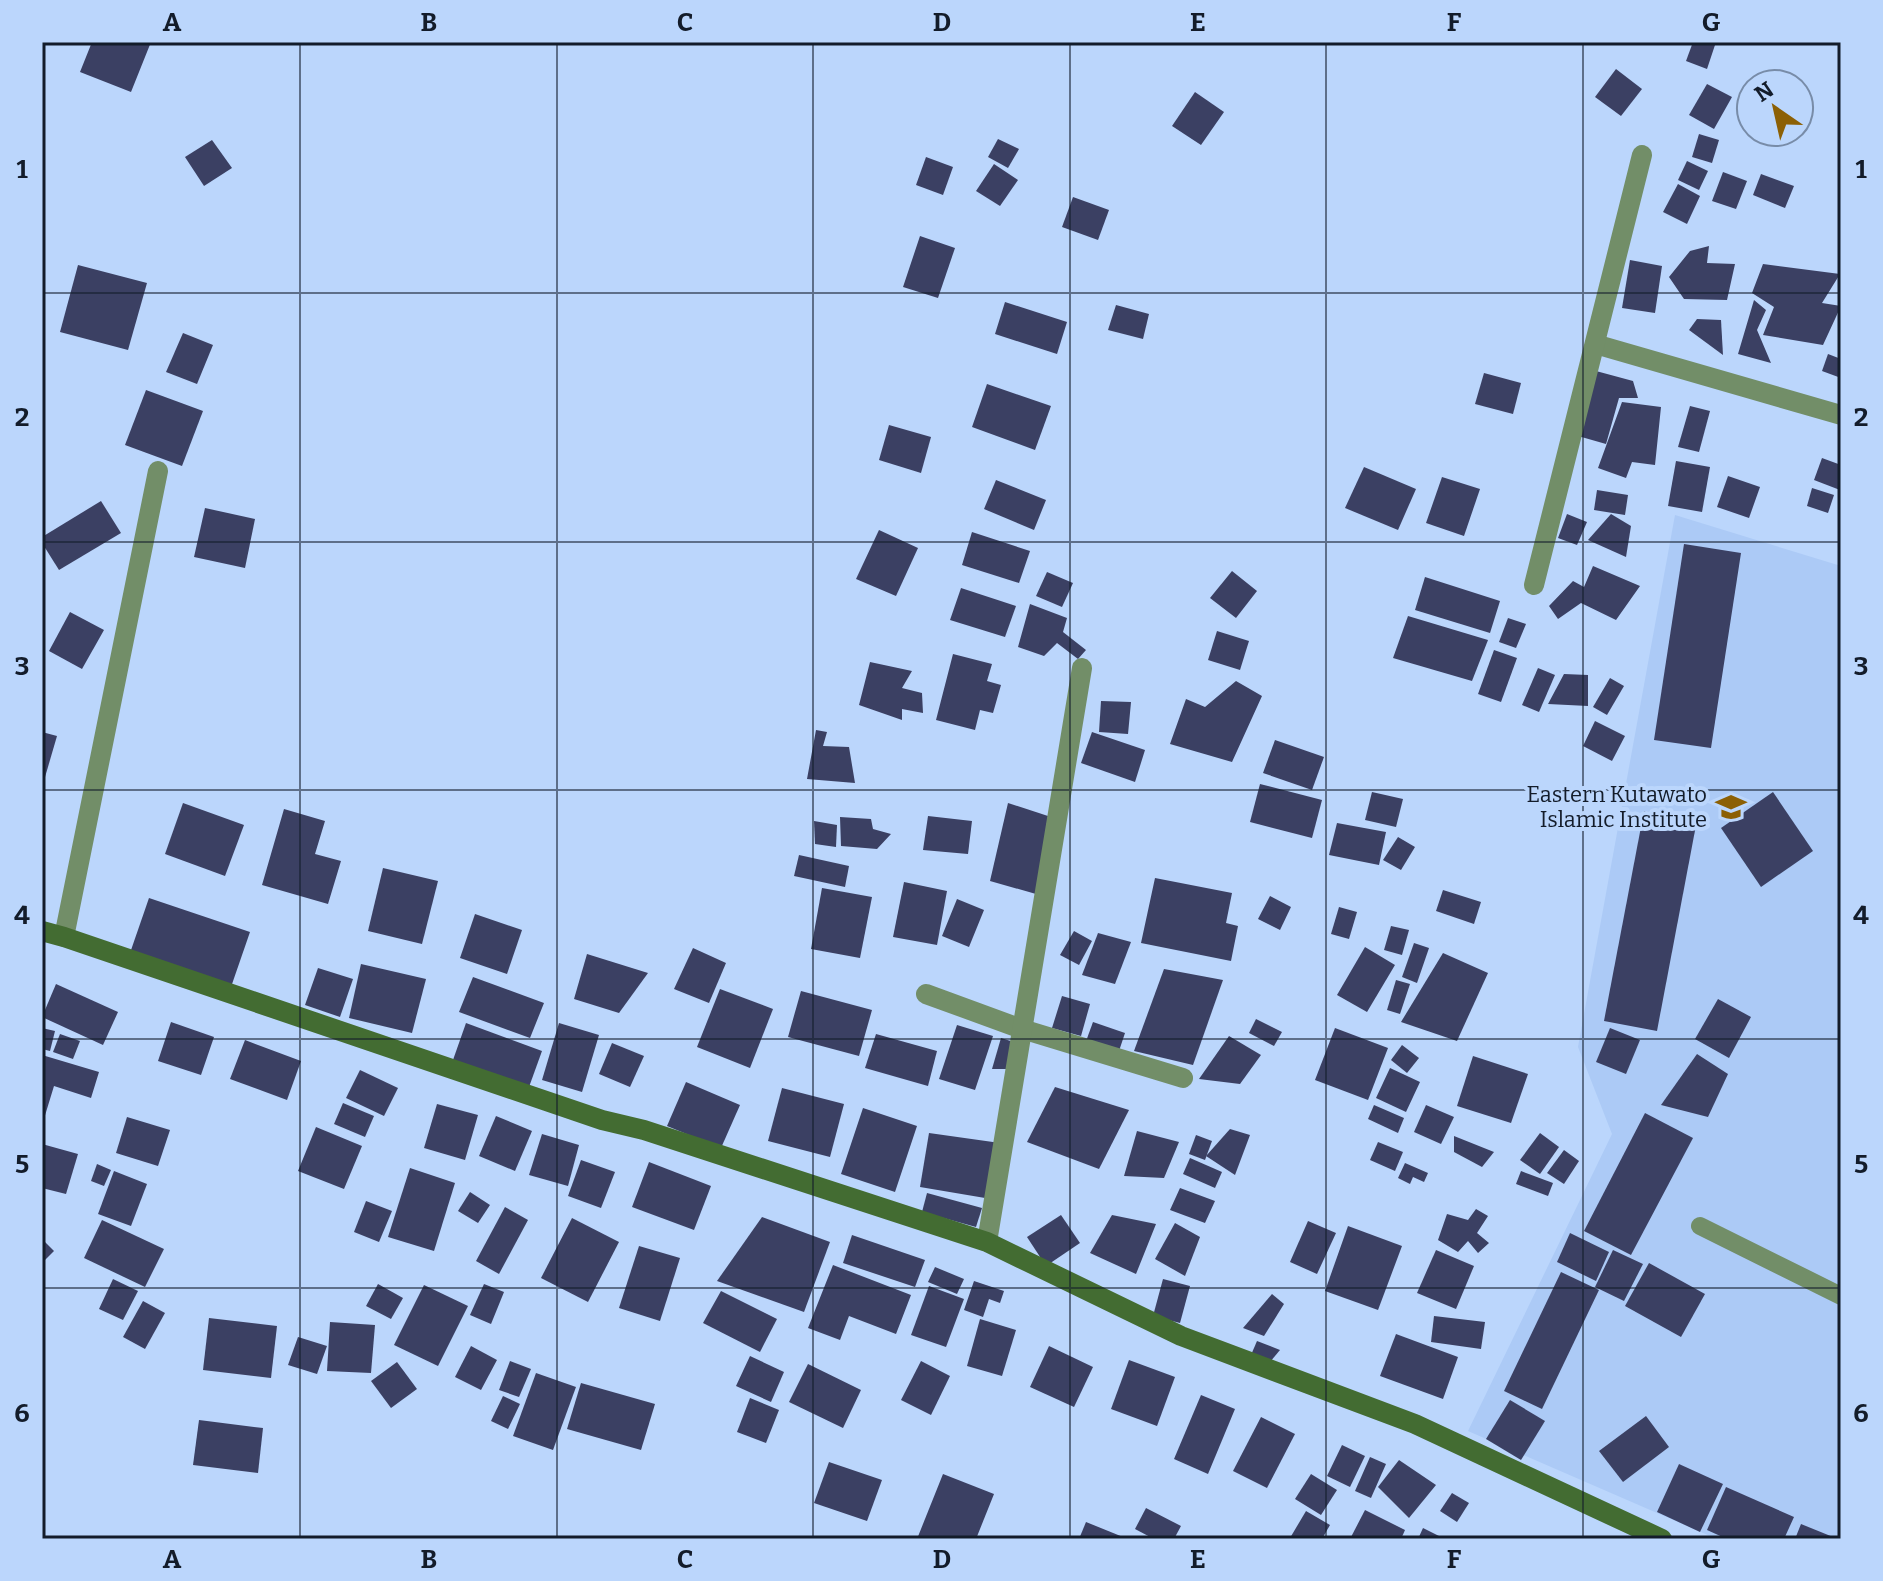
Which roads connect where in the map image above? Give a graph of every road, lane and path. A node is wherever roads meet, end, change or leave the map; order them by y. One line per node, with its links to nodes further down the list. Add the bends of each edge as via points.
1 (1642, 155): 2 (street)
2 (1595, 344): 3 (street); 5 (street)
3 (1841, 415)
4 (158, 471): 8 (street)
5 (1534, 585)
6 (1082, 668): 10 (street)
7 (42, 931): 8 (street)
8 (64, 937): 13 (street, via 602,1120)
9 (926, 994): 10 (street)
10 (1022, 1029): 11 (street); 13 (street)
11 (1183, 1078)
12 (1700, 1226): 14 (lane)
13 (987, 1242): 15 (street, via 1181,1336 1415,1424)
14 (1841, 1296)
15 (1662, 1539)

